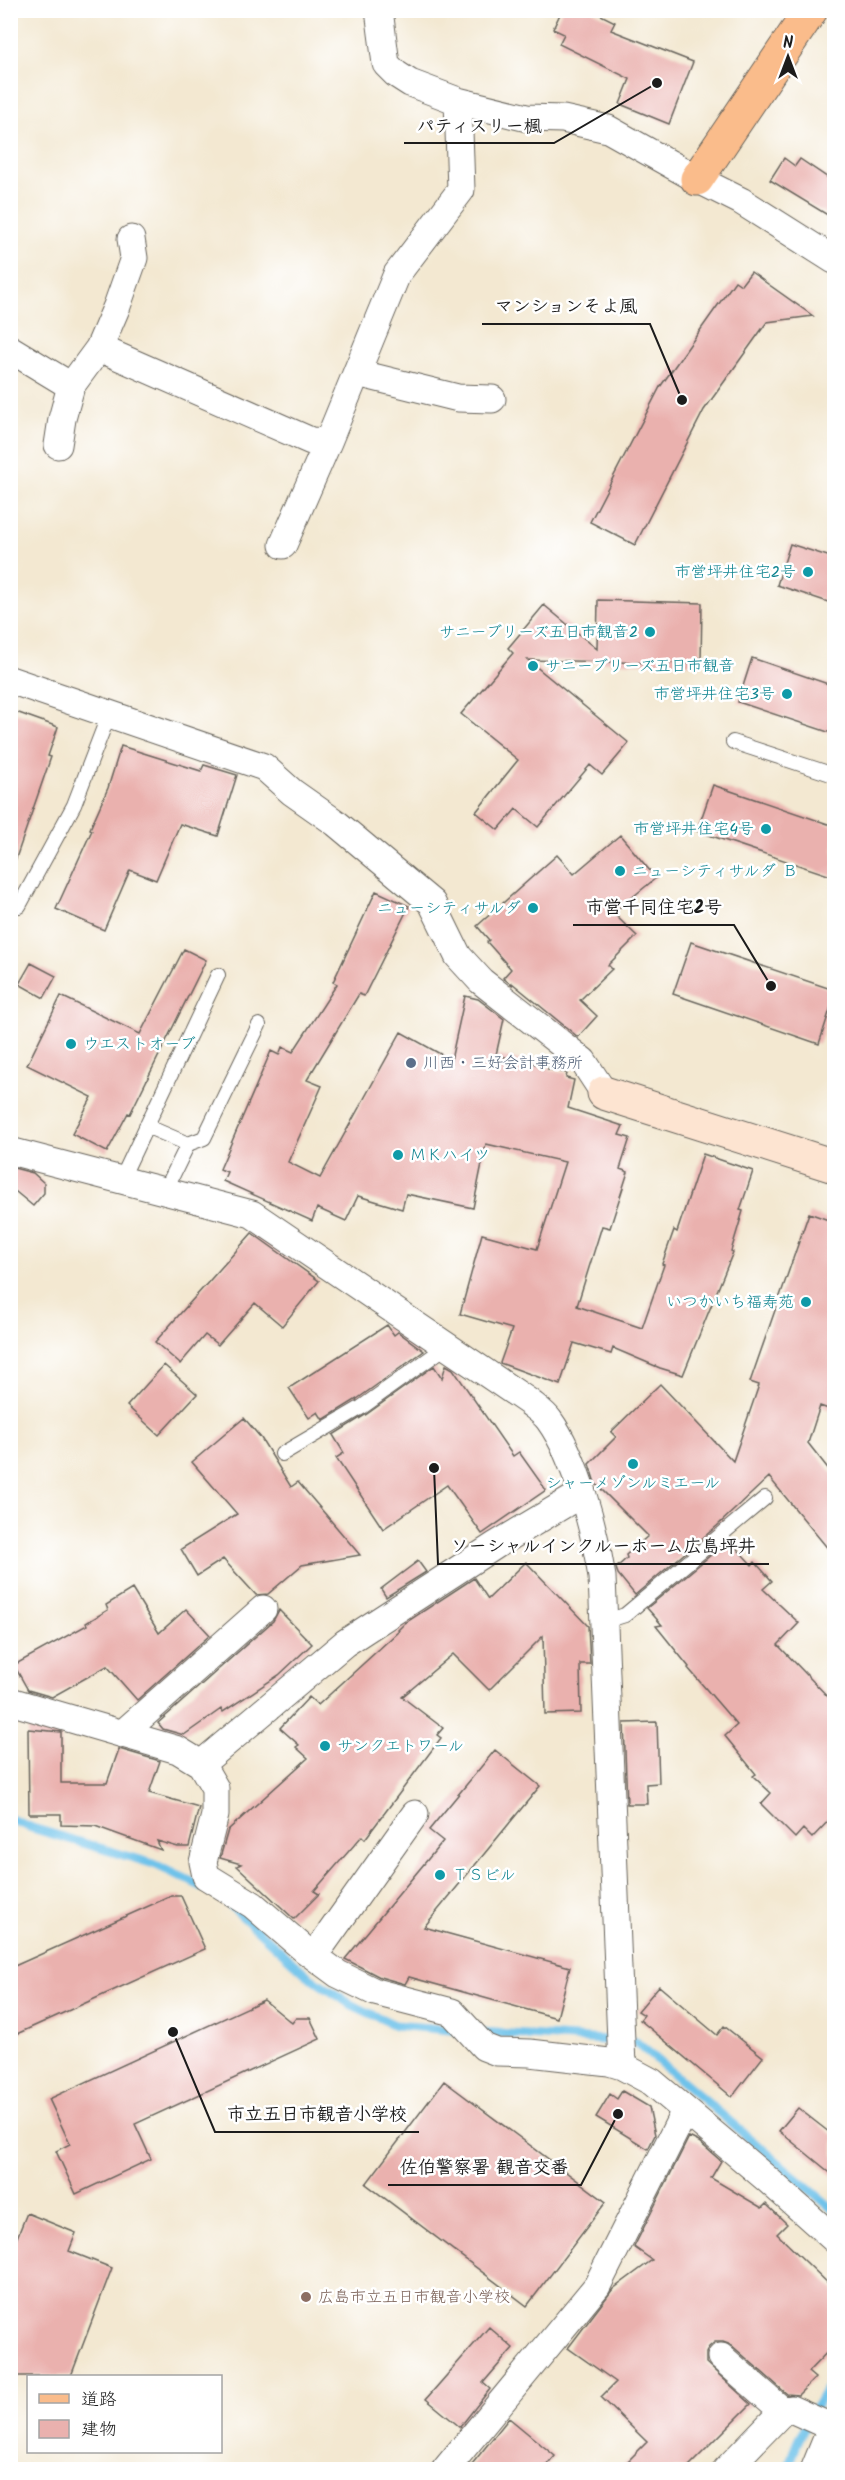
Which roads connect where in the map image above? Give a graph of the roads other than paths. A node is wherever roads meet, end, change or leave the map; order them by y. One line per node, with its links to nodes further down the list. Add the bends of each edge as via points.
1 (378, 10): 3 (street, via 386,63 410,83)
2 (812, 10): 4 (main road)
3 (458, 101): 4 (street, via 527,118 563,119 608,129); 9 (street, via 461,190 397,274)
4 (697, 179): 6 (street)
5 (131, 239): 7 (street, via 134,258)
6 (831, 255)
7 (99, 348): 10 (street); 12 (street, via 311,441)
8 (10, 349): 10 (street)
9 (357, 373): 11 (street, via 458,398); 12 (street)
10 (71, 386): 13 (street)
11 (492, 399)
12 (328, 442): 14 (street)
13 (58, 445)
14 (283, 544)
15 (10, 680): 16 (street)
16 (109, 714): 19 (lane, via 75,805); 22 (street, via 264,767 432,903 458,956 481,981 583,1062)
17 (733, 742): 18 (lane)
18 (834, 775)
19 (19, 906)
20 (218, 975): 23 (lane)
21 (258, 1026): 24 (lane, via 204,1138)
22 (604, 1093): 26 (street)
23 (146, 1126): 24 (lane); 27 (lane)
24 (188, 1144): 28 (lane)
25 (10, 1151): 27 (street)
26 (834, 1166)
27 (121, 1180): 28 (street)
28 (165, 1191): 29 (street, via 252,1214)
29 (447, 1346): 30 (lane, via 362,1407); 31 (street, via 548,1418 564,1444)
30 (282, 1454)
31 (581, 1494): 34 (street, via 596,1539); 37 (street, via 345,1643)
32 (765, 1498): 34 (lane, via 625,1615)
33 (263, 1609): 36 (street)
34 (603, 1622): 40 (street)
35 (10, 1701): 36 (street)
36 (123, 1733): 37 (street, via 178,1750)
37 (201, 1764): 39 (street, via 215,1788 215,1815 203,1862 206,1876 253,1905)
38 (415, 1814): 39 (street)
39 (314, 1956): 40 (street, via 338,1974 375,1992 452,2012 484,2047 497,2052 609,2062)
40 (621, 2050): 41 (street)
41 (685, 2111): 42 (street); 46 (street, via 597,2286)
42 (834, 2239)
43 (722, 2357): 44 (street)
44 (787, 2410): 45 (street); 47 (street)
45 (832, 2424): 48 (street)
46 (445, 2469)
47 (726, 2469)
48 (814, 2469)

